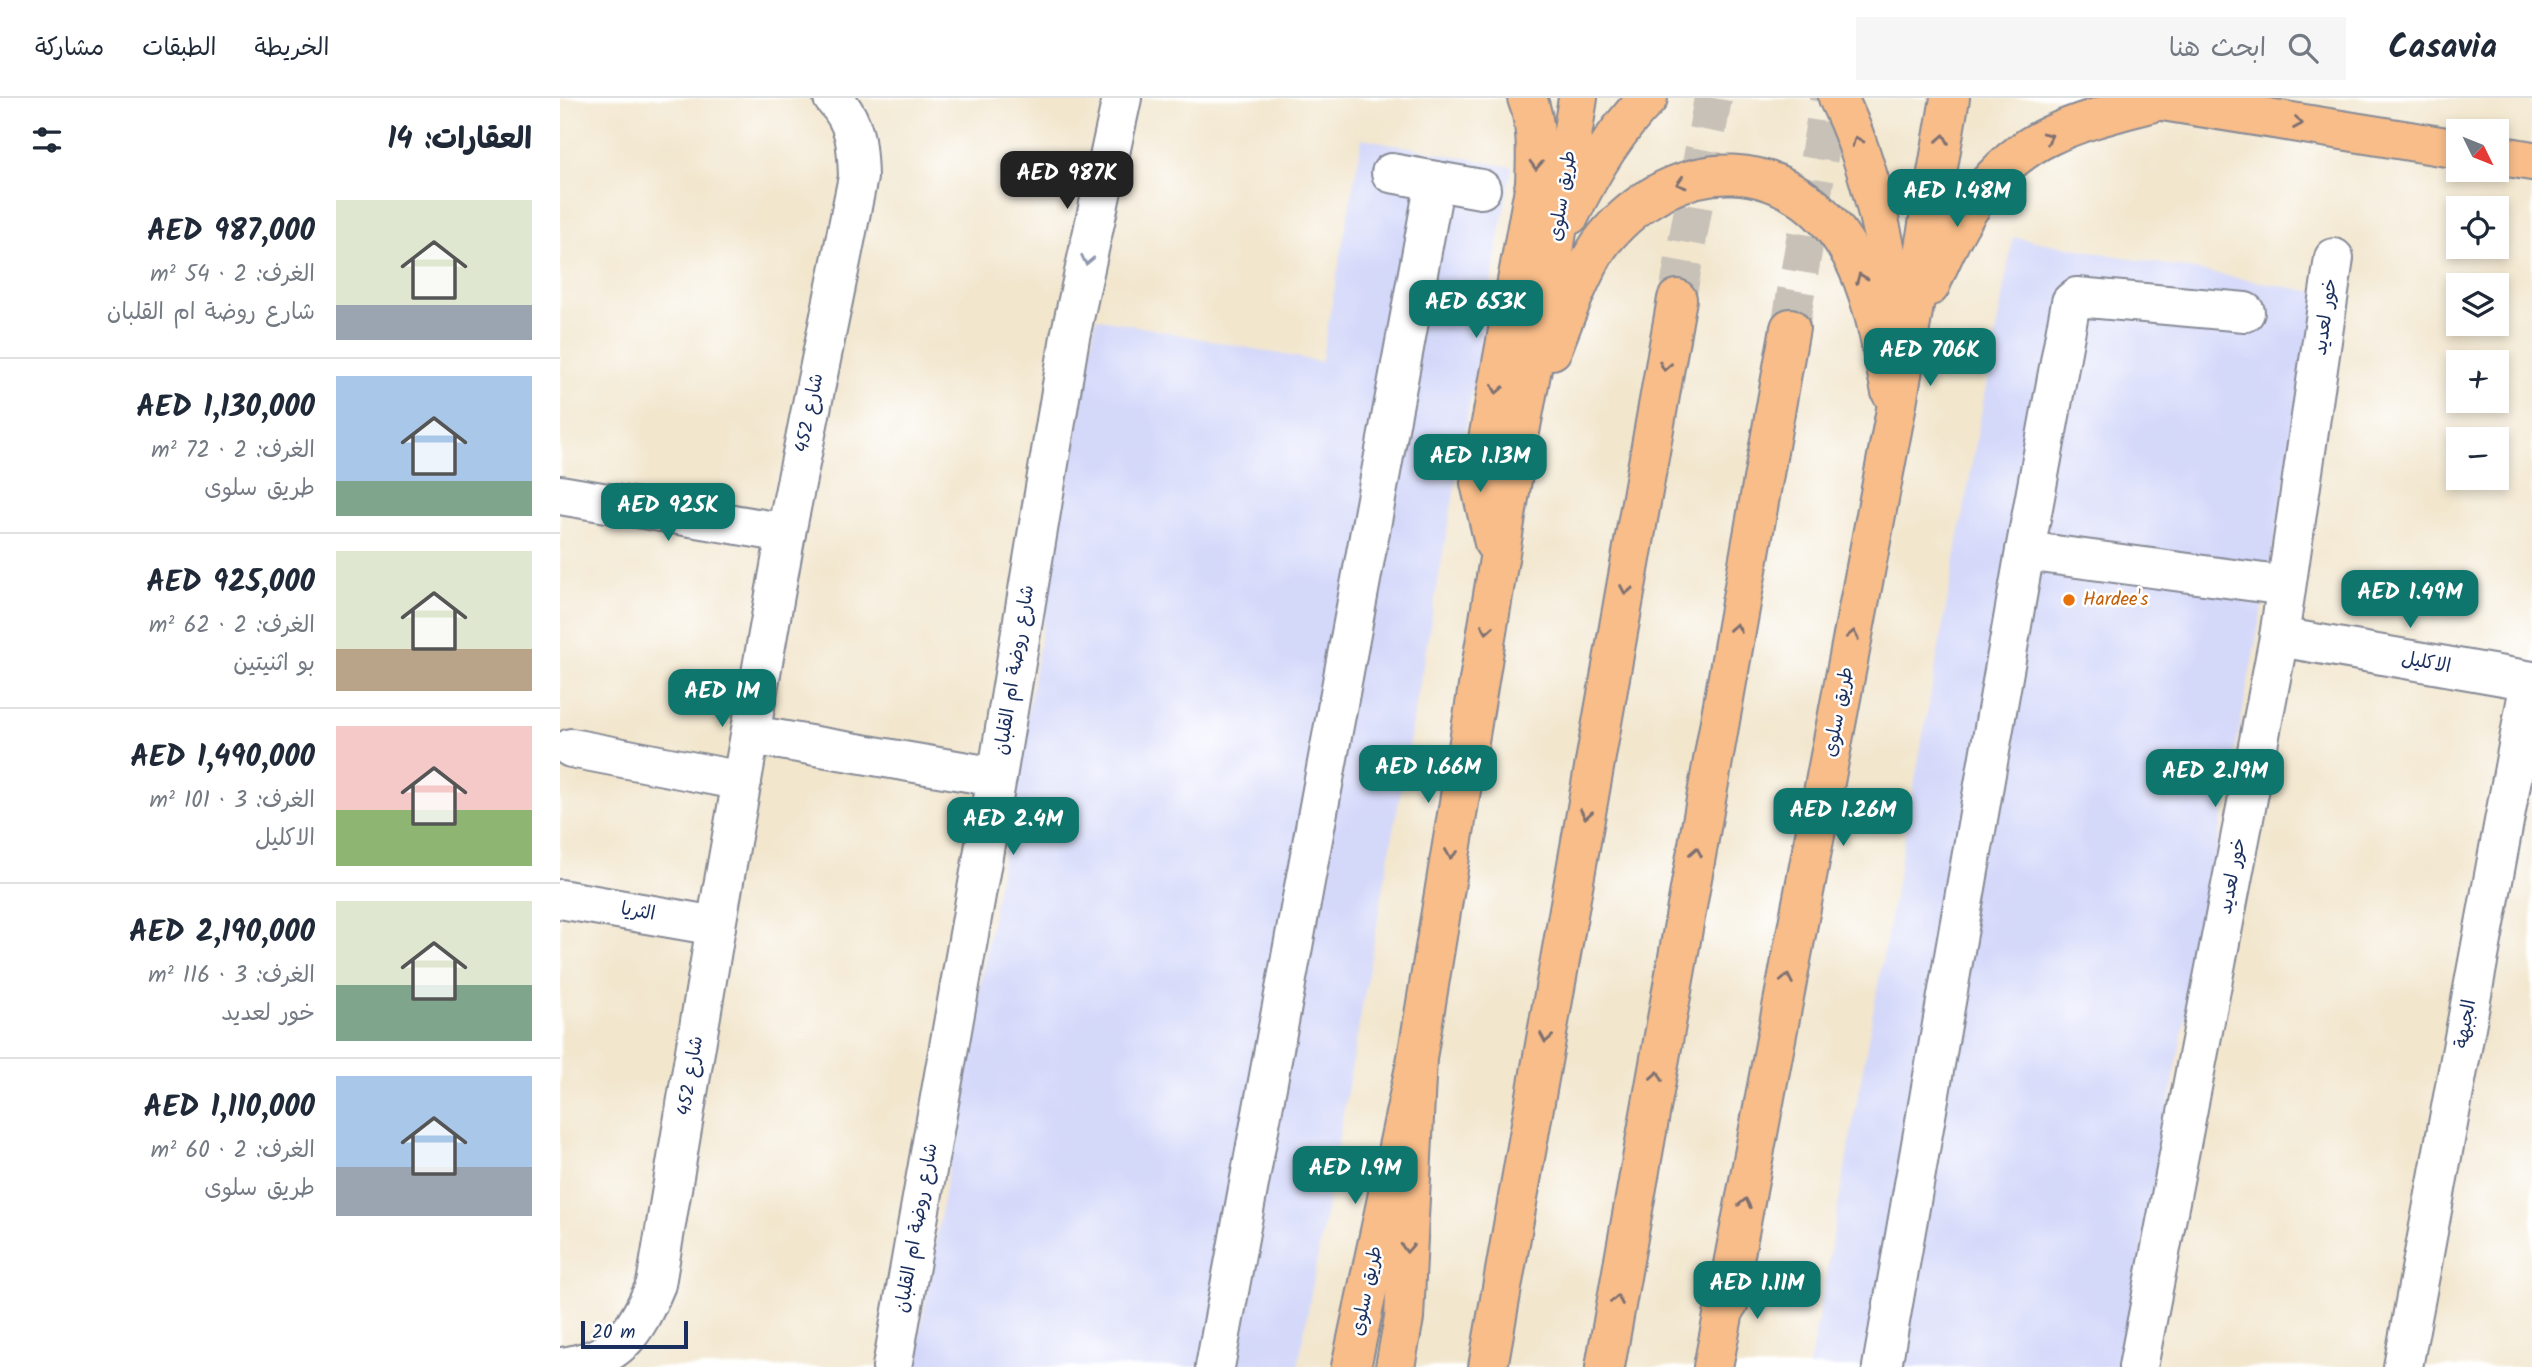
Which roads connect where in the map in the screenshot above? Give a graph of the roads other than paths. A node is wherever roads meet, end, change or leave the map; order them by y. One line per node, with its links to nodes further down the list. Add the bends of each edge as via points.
1 (833, 98): 24 (street, شارع 452, via 846,111 857,143 858,177)
2 (1122, 98): 32 (street, شارع روضة ام القلبان, one-way to 32, via 1070,337)
3 (1527, 98): 26 (main road, one-way to 26, via 1537,144 1535,183 1480,483)
4 (1578, 98): 15 (main road, طريق سلوى)
5 (1648, 98): 15 (main road, via 1599,161)
6 (1838, 98): 20 (main road, one-way to 6, via 1869,176)
7 (1950, 98): 20 (main road, طريق سلوى, one-way to 7)
8 (2151, 99): 9 (main road, one-way to 9); 20 (main road, one-way to 8, via 1947,250 1981,191 2003,167 2058,132)
9 (2446, 147)
10 (2510, 157): 11 (main road)
11 (2532, 161)
12 (1391, 173): 13 (street)
13 (1435, 181): 14 (street); 40 (street)
14 (1481, 189)
15 (1554, 251): 22 (main road, طريق سلوى)
16 (2334, 258): 27 (street, خور لعديد)
17 (1677, 299): 43 (main road, one-way to 43)
18 (2245, 312): 25 (street, via 2077,297 2071,302)
19 (1790, 328): 44 (main road, one-way to 19)
20 (1906, 351): 21 (main road, طريق سلوى)
21 (1895, 415): 22 (main road, one-way to 22, via 1868,294 1837,233 1793,191 1761,178 1717,176 1670,186 1653,195 1601,241 1561,327); 37 (main road, طريق سلوى, one-way to 21)
22 (1520, 437): 26 (main road, طريق سلوى)
23 (560, 495): 24 (street)
24 (786, 533): 30 (street, شارع 452)
25 (2025, 551): 27 (street); 47 (street)
26 (1499, 562): 36 (main road, طريق سلوى, one-way to 36)
27 (2287, 586): 28 (street, خور لعديد)
28 (2279, 637): 29 (street, الاكليل); 48 (street, خور لعديد)
29 (2531, 681): 49 (street, الجبهة)
30 (751, 735): 32 (street); 33 (street, شارع 452)
31 (570, 748): 33 (street)
32 (997, 777): 39 (street, شارع روضة ام القلبان)
33 (742, 780): 35 (street, شارع 452)
34 (560, 899): 35 (street, الثريا)
35 (716, 926): 38 (street, شارع 452, via 656,1284 642,1318 617,1348 585,1364)
36 (1417, 1058): 41 (main road, طريق سلوى); 42 (main road, one-way to 42, via 1404,1318)
37 (1732, 1270): 45 (main road); 46 (main road, طريق سلوى)
38 (561, 1367)
39 (892, 1367)
40 (1215, 1367)
41 (1351, 1367)
42 (1395, 1367)
43 (1488, 1367)
44 (1605, 1367)
45 (1713, 1367)
46 (1723, 1367)
47 (1882, 1367)
48 (2137, 1367)
49 (2403, 1367)

